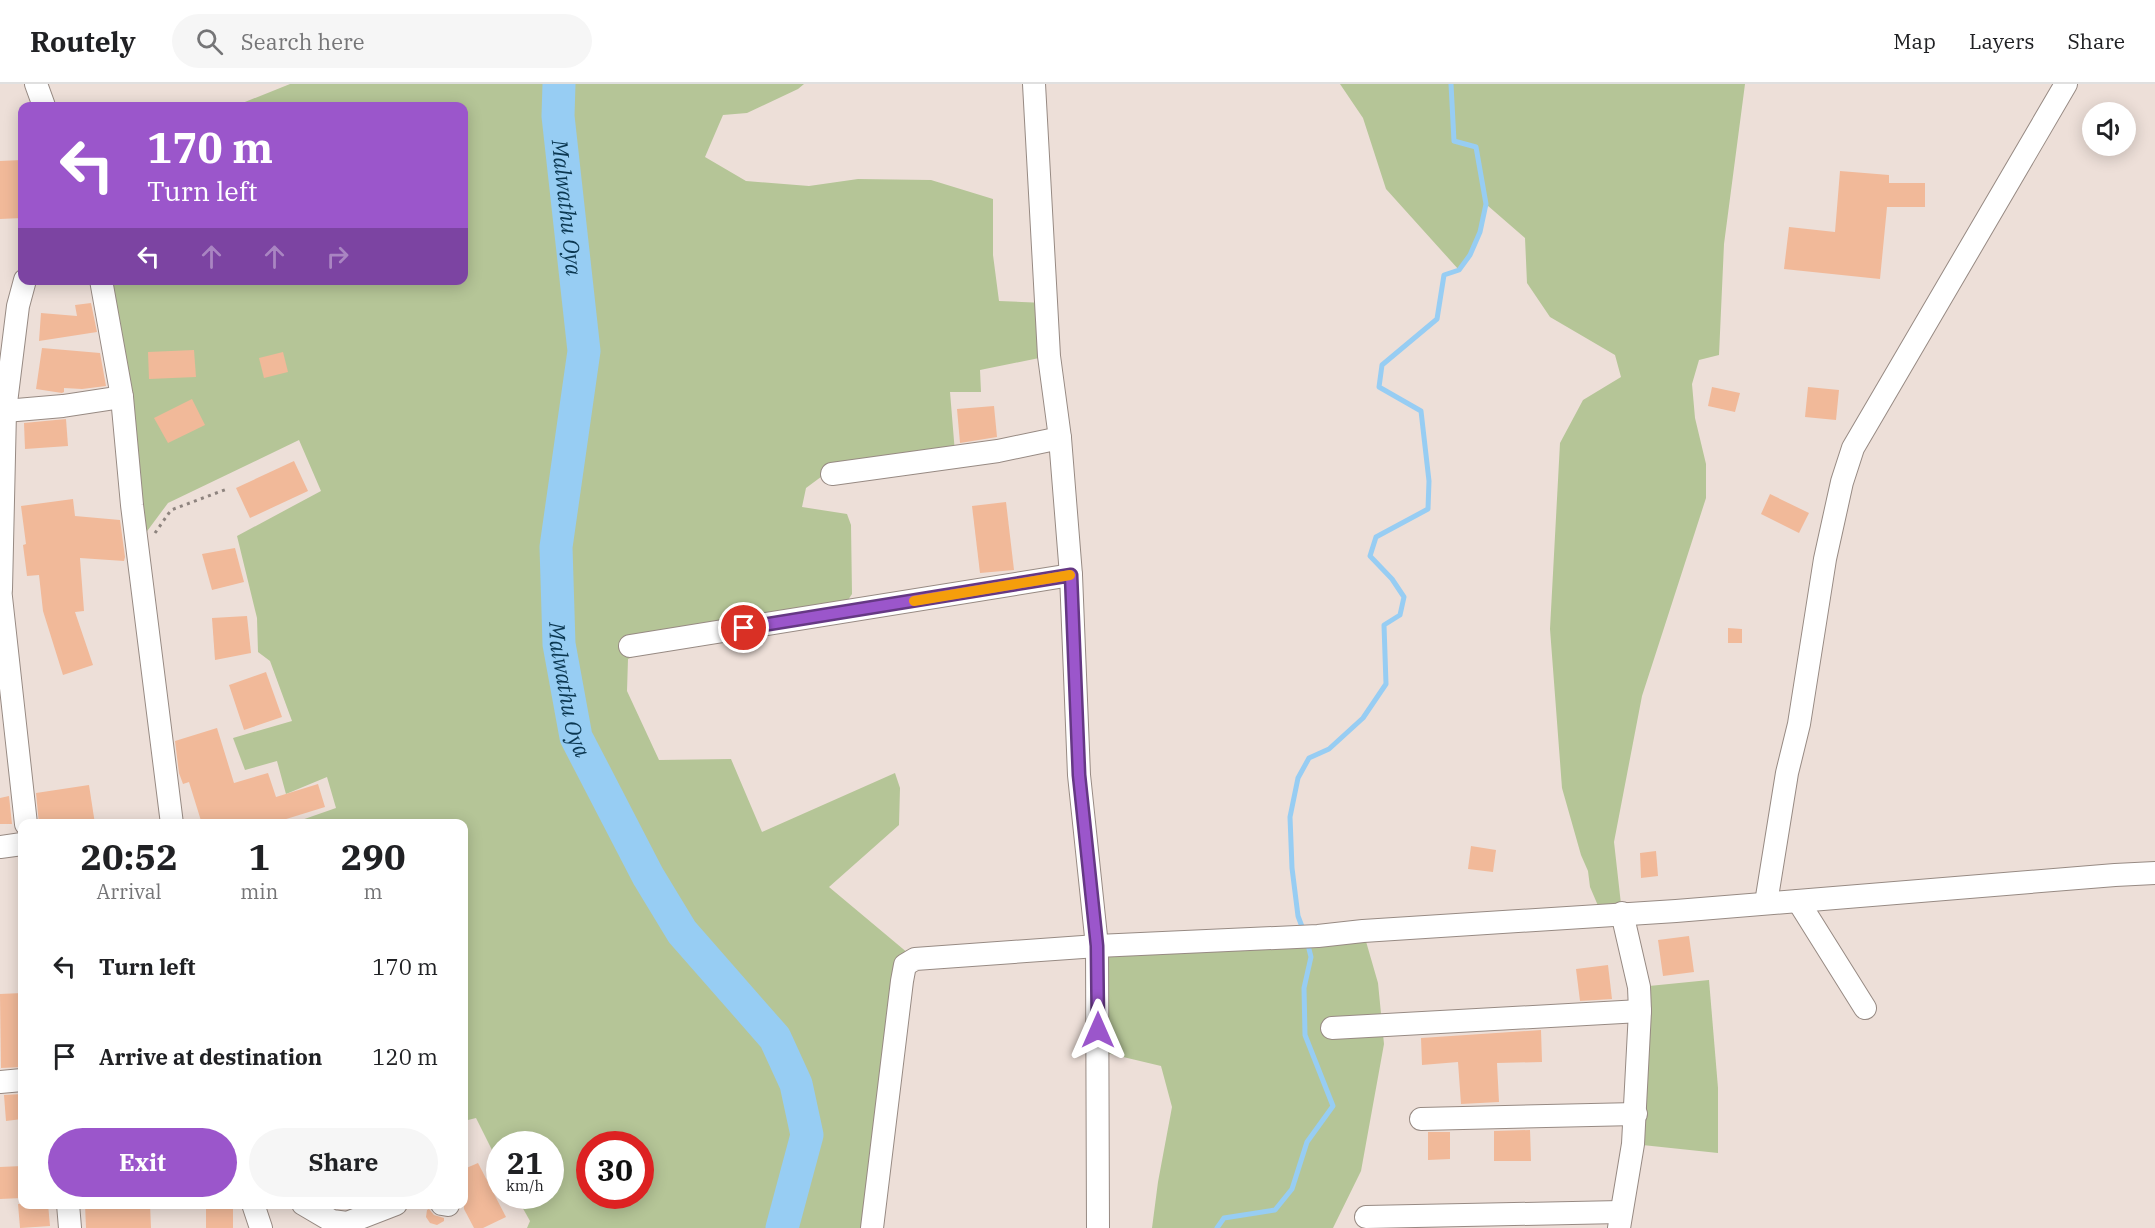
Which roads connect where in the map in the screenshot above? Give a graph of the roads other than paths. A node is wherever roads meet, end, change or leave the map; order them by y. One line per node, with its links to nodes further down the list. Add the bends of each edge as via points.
1 (36, 84): 4 (street)
2 (1034, 84): 9 (street, via 1045,303)
3 (2066, 84): 21 (street, via 1853,448 1825,559)
4 (43, 102)
5 (24, 285): 8 (street)
6 (102, 285): 7 (street)
7 (122, 397): 8 (street); 16 (street)
8 (5, 411): 12 (street)
9 (1060, 438): 10 (street, via 999,451); 11 (street)
10 (832, 474)
11 (1071, 575): 13 (street); 23 (street, via 1079,775)
12 (0, 588): 14 (street)
13 (630, 646)
14 (7, 707): 15 (street)
15 (25, 819)
16 (171, 819)
17 (18, 845): 18 (street)
18 (0, 847)
19 (2155, 873): 20 (street)
20 (1798, 901): 21 (street); 24 (street)
21 (1766, 903): 22 (street)
22 (1622, 913): 23 (street, via 1318,936); 25 (street, via 1639,987)
23 (1097, 946): 39 (street, via 915,959 906,965); 40 (street)
24 (1865, 1008)
25 (1640, 1011): 26 (street); 29 (street)
26 (1332, 1028)
27 (18, 1080): 28 (street)
28 (0, 1082)
29 (1636, 1113): 30 (street); 36 (street)
30 (1421, 1119)
31 (68, 1209): 37 (street)
32 (255, 1209): 38 (street)
33 (312, 1209): 34 (street, via 332,1221 347,1223)
34 (383, 1209)
35 (1366, 1217): 36 (street)
36 (1620, 1220)
37 (70, 1228)
38 (261, 1228)
39 (872, 1228)
40 (1098, 1228)

